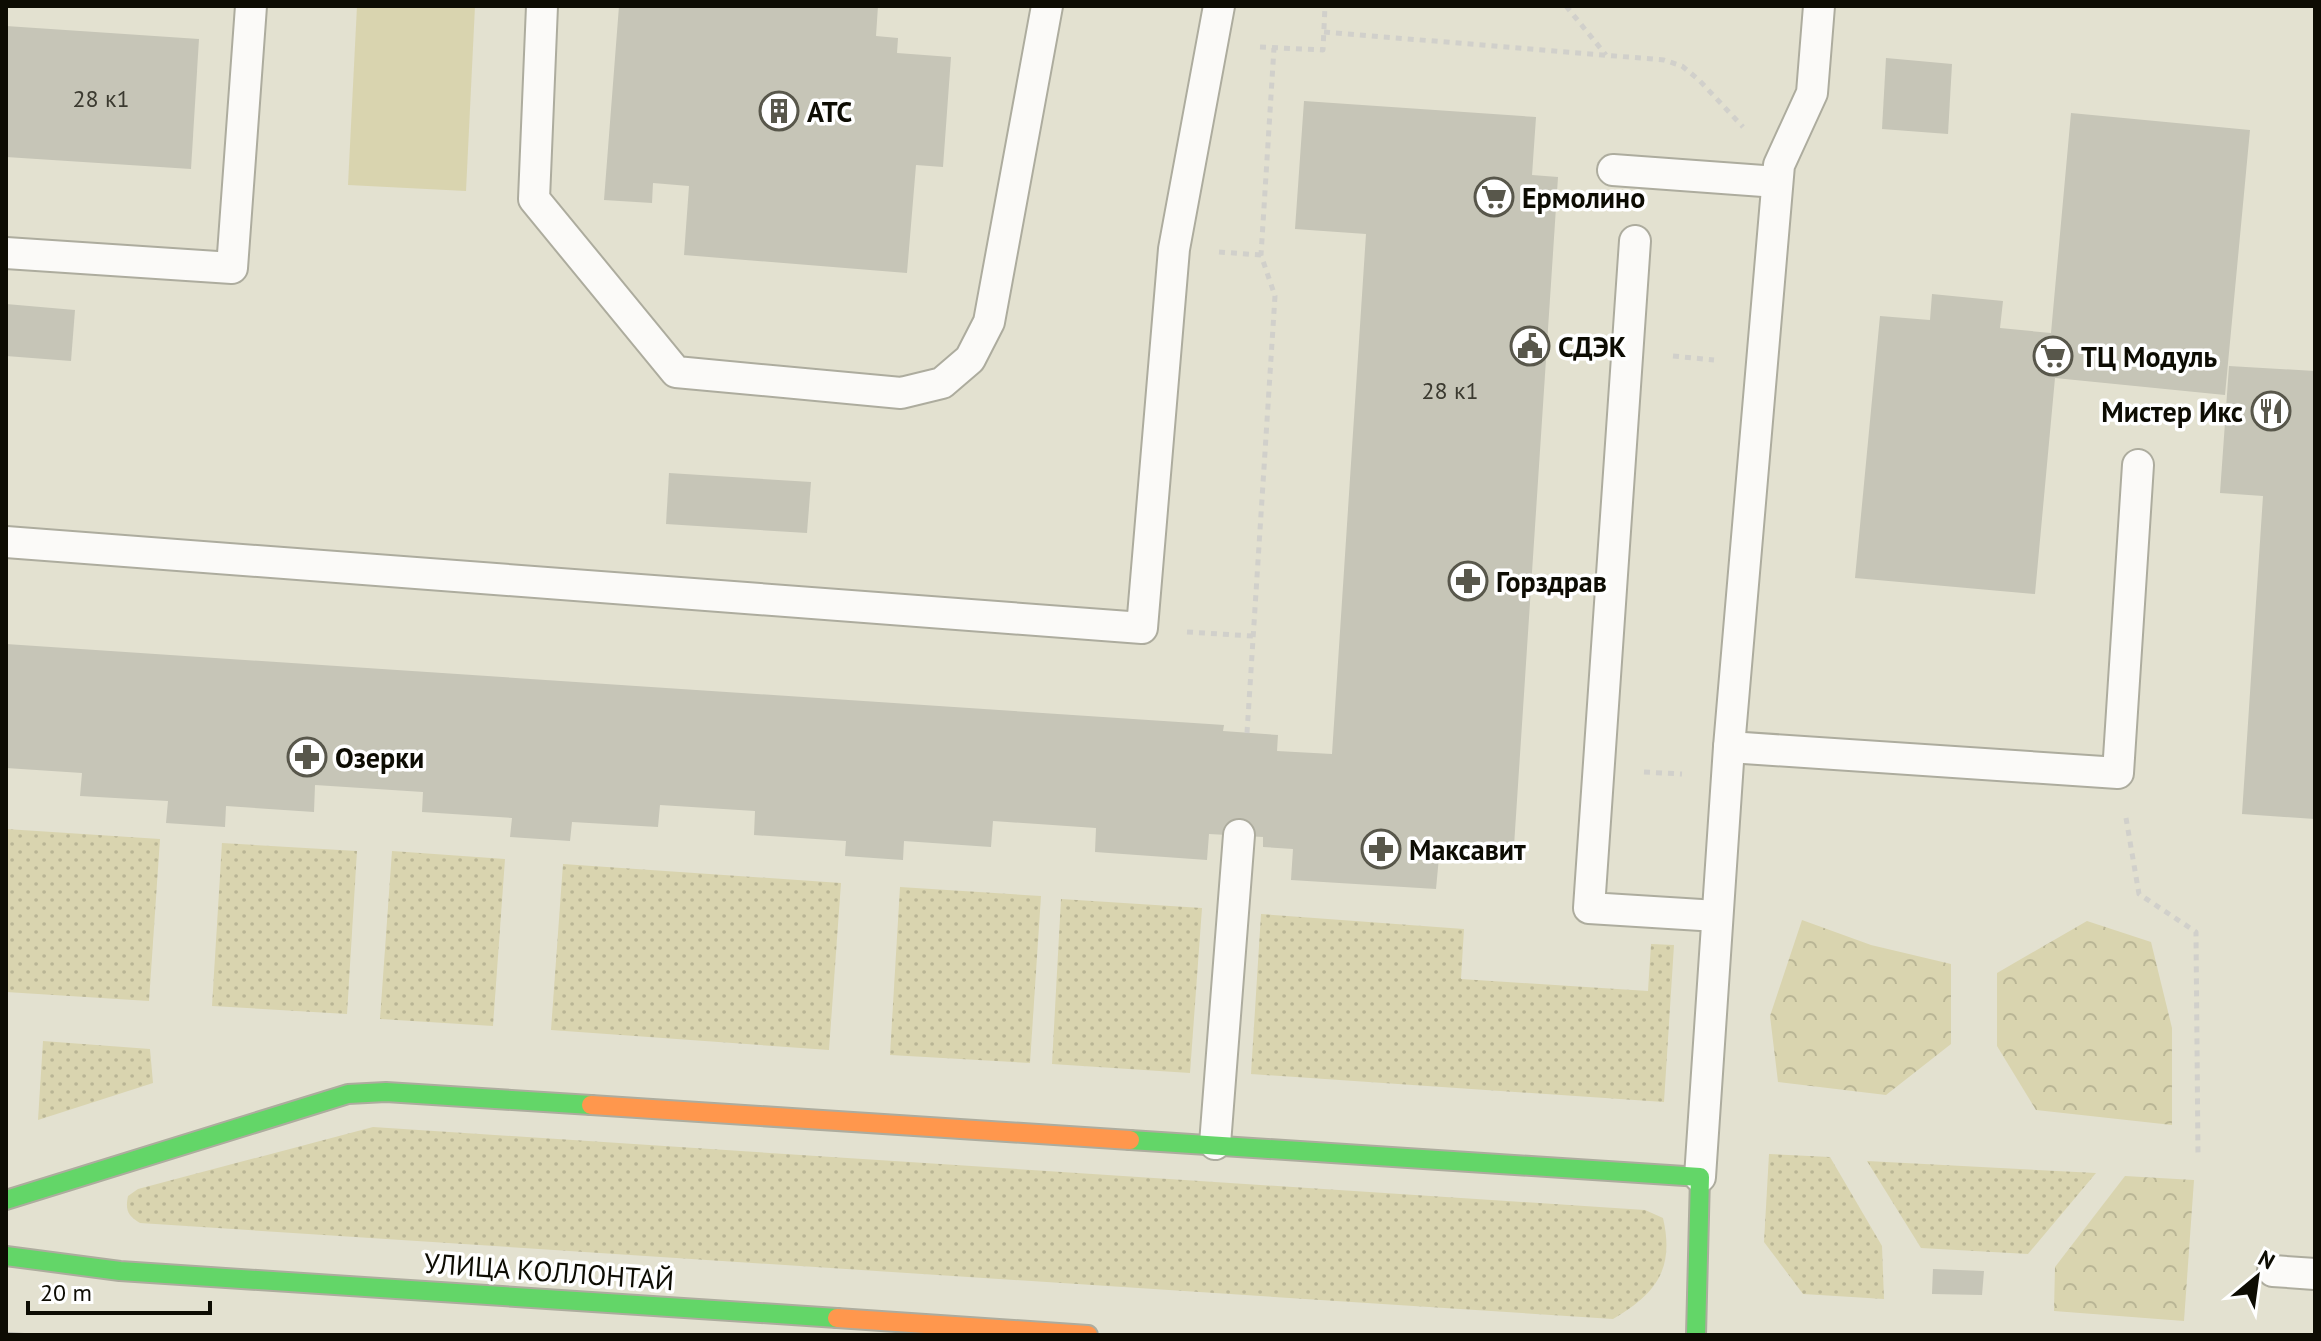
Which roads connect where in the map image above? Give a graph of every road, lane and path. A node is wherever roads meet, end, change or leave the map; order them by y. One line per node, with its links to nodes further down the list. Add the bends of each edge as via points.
1 (251, 6): 15 (lane, via 232,268)
2 (542, 6): 3 (lane, via 534,199 676,372 901,393 942,383 970,359 989,322)
3 (1047, 6)
4 (1219, 6): 9 (lane)
5 (1325, 6): 8 (path)
6 (1566, 6): 11 (path)
7 (1819, 6): 13 (lane, via 1812,93)
8 (1324, 32): 10 (path, via 1323,50); 11 (path)
9 (1212, 44): 10 (path); 20 (lane, via 1174,249)
10 (1274, 48): 21 (path, via 1261,255 1275,296)
11 (1607, 55): 13 (path, via 1682,66)
12 (1613, 170): 13 (lane)
13 (1778, 174): 17 (lane)
14 (1635, 241): 16 (lane)
15 (6, 253)
16 (1628, 353): 17 (path); 24 (lane)
17 (1762, 363): 23 (lane)
18 (2138, 465): 25 (lane)
19 (6, 542): 20 (lane)
20 (1142, 628): 21 (path)
21 (1253, 636): 22 (path)
22 (1247, 733)
23 (1729, 747): 25 (lane); 26 (lane)
24 (1599, 769): 26 (path); 28 (lane, via 1589,908)
25 (2118, 773): 30 (path, via 2139,894 2196,932)
26 (1727, 777): 28 (lane)
27 (1239, 835): 29 (lane)
28 (1717, 916): 31 (lane)
29 (1215, 1144): 31 (street); 32 (street, via 386,1092 348,1094)
30 (2198, 1157)
31 (1700, 1177): 37 (street)
32 (6, 1200)
33 (6, 1256): 36 (street, УЛИЦА КОЛЛОНТАЙ, via 136,1272)
34 (2273, 1271): 35 (lane)
35 (2315, 1274)
36 (1088, 1335)
37 (1696, 1335)

